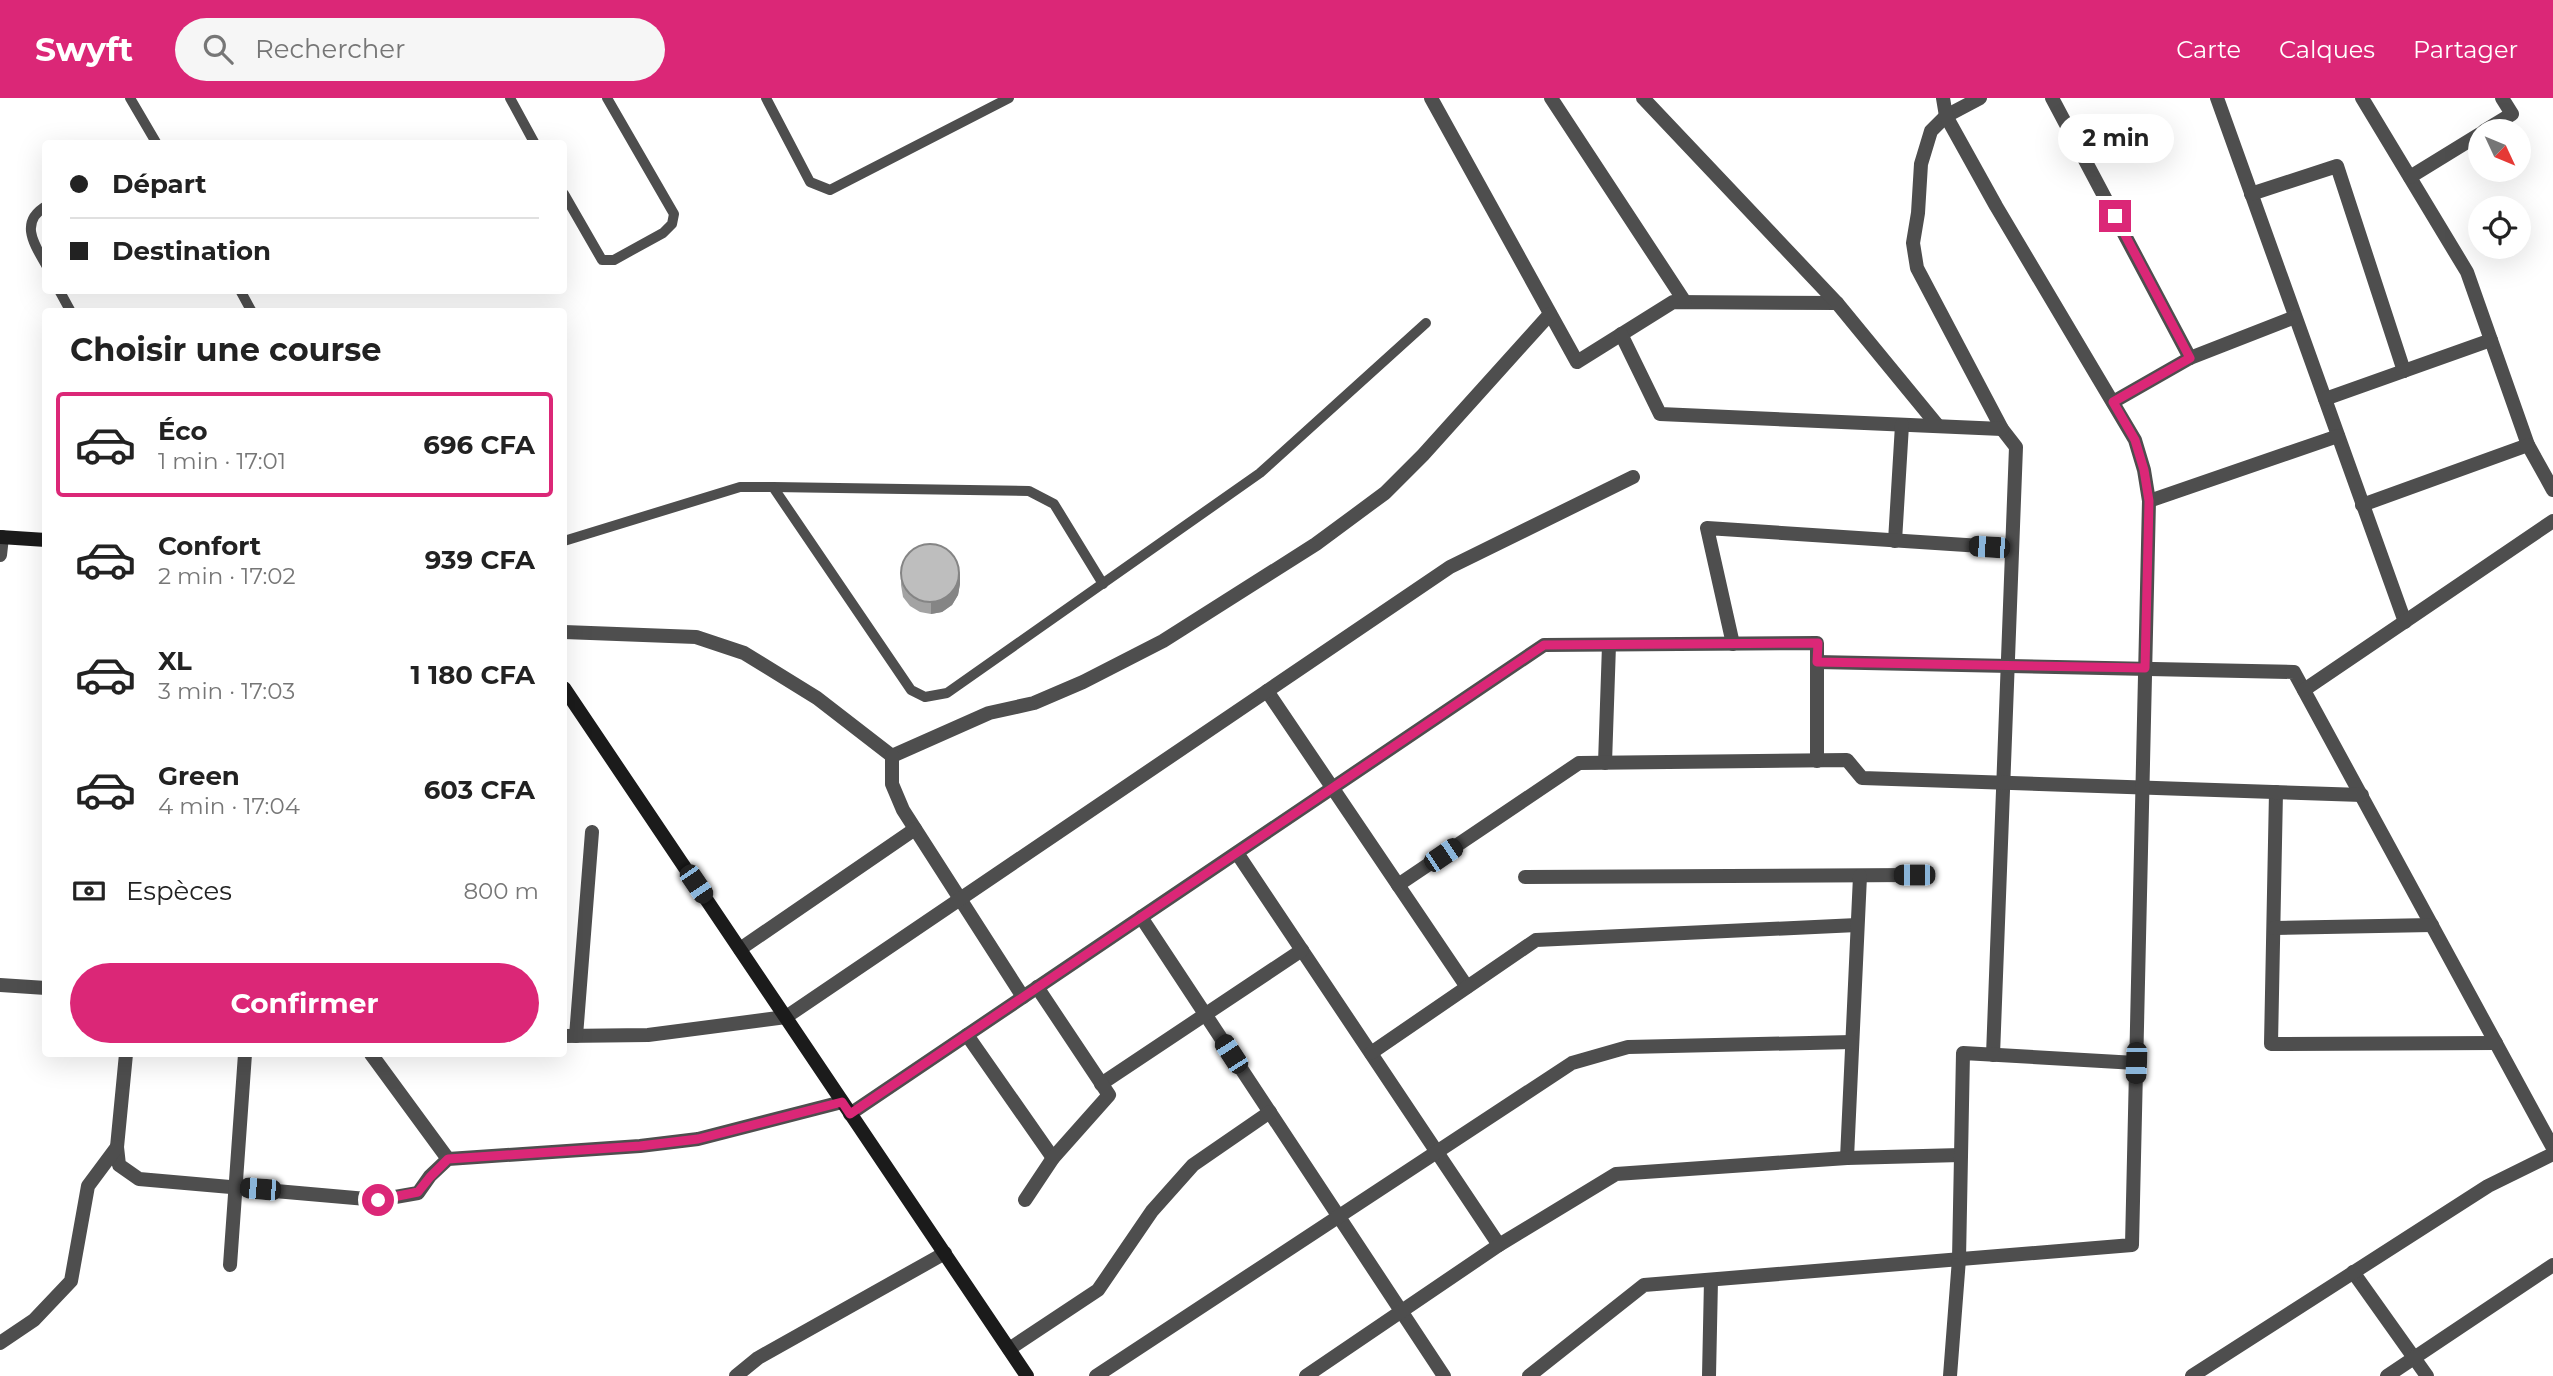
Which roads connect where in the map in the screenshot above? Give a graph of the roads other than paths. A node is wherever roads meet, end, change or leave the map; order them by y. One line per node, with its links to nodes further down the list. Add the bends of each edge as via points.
1 (130, 98): 17 (lane)
2 (510, 98): 18 (lane)
3 (607, 98): 22 (lane, via 674,214 672,224 624,255 602,260)
4 (766, 98): 5 (lane, via 810,182 830,190)
5 (1009, 98)
6 (1431, 98): 27 (street)
7 (1551, 98): 25 (street)
8 (1643, 98): 26 (street)
9 (1943, 98): 15 (street)
10 (1980, 98): 15 (street)
11 (2052, 98): 32 (street)
12 (2217, 98): 21 (street)
13 (2362, 98): 20 (street)
14 (2502, 98): 16 (street, via 2512,114)
15 (1946, 116): 35 (street); 38 (street, via 1931,131 1921,164 1913,243 1917,268)
16 (2504, 119)
17 (151, 140)
18 (533, 140)
19 (2468, 141): 20 (street)
20 (2410, 177): 31 (street, via 2467,272)
21 (2251, 194): 28 (street); 33 (street, via 2337,166)
22 (567, 199)
23 (42, 208): 24 (lane, via 30,225 31,239)
24 (42, 258)
25 (1685, 302): 26 (street); 30 (street, via 1673,302)
26 (1837, 303): 37 (street)
27 (1550, 314): 30 (street, via 1577,362); 64 (street, via 1385,493 1316,544 1163,641 1083,682 1034,703 989,713)
28 (2295, 317): 32 (street); 34 (street)
29 (1426, 323): 53 (lane, via 1260,473)
30 (1621, 334): 36 (street, via 1660,414)
31 (2491, 340): 33 (street); 40 (street)
32 (2190, 358): 35 (street)
33 (2404, 371): 34 (street)
34 (2325, 399): 39 (street)
35 (2113, 402): 44 (street, via 2135,440)
36 (1902, 425): 37 (street); 50 (street)
37 (1938, 426): 38 (street)
38 (2002, 429): 51 (street, via 2015,447)
39 (2338, 436): 44 (street); 45 (street)
40 (2528, 445): 43 (street); 45 (street)
41 (1633, 477): 62 (street, via 1450,567)
42 (773, 487): 49 (lane, via 740,487); 53 (lane, via 1029,491 1054,504); 53 (lane, via 911,690 925,697 947,693)
43 (2553, 490)
44 (2149, 501): 60 (street)
45 (2362, 505): 54 (street)
46 (2553, 522): 54 (street)
47 (1, 537): 48 (street); 52 (street)
48 (42, 540)
49 (567, 540)
50 (1895, 541): 51 (street); 56 (street, via 1707,528)
51 (2012, 548): 59 (street)
52 (0, 555)
53 (1102, 584)
54 (2405, 622): 61 (street)
55 (567, 632): 64 (street, via 696,637 744,653 817,698)
56 (1733, 644): 57 (street); 58 (street, via 1818,643)
57 (1609, 645): 66 (street); 68 (street, via 1544,645)
58 (1817, 662): 59 (street); 65 (street)
59 (2007, 666): 60 (street); 67 (street)
60 (2145, 668): 61 (street, via 2294,671); 69 (street)
61 (2304, 690): 71 (street)
62 (1267, 691): 68 (street); 79 (street)
63 (567, 692): 84 (street)
64 (892, 756): 72 (street, via 892,784)
65 (1817, 761): 66 (street); 67 (street, via 1847,760 1861,778)
66 (1605, 763): 78 (street, via 1579,763)
67 (2003, 783): 69 (street); 98 (street)
68 (1332, 788): 74 (street); 78 (street)
69 (2143, 788): 70 (street); 102 (street)
70 (2276, 792): 71 (street); 83 (street)
71 (2362, 796): 82 (street)
72 (915, 829): 79 (street); 84 (street)
73 (592, 832): 94 (street)
74 (1237, 853): 80 (street); 85 (street)
75 (1914, 875): 76 (street)
76 (1860, 876): 77 (street); 81 (street)
77 (1525, 877)
78 (1398, 885): 87 (street)
79 (960, 899): 90 (street); 92 (street)
80 (1141, 918): 89 (street); 91 (street)
81 (1857, 925): 87 (street, via 1536,940); 95 (street)
82 (2432, 925): 83 (street); 96 (street)
83 (2274, 928): 96 (street, via 2271,1044)
84 (740, 949): 92 (street)
85 (1302, 950): 91 (street); 97 (street)
86 (0, 985): 88 (street)
87 (1467, 987): 97 (street)
88 (42, 988)
89 (1037, 988): 90 (street); 103 (street)
90 (1023, 997): 93 (street)
91 (1205, 1015): 103 (street); 105 (street)
92 (786, 1017): 94 (street, via 648,1035); 104 (street)
93 (967, 1035): 104 (street); 111 (street)
94 (570, 1036)
95 (1852, 1042): 108 (street, via 1628,1047 1572,1063); 112 (street)
96 (2496, 1043): 107 (street)
97 (1371, 1053): 108 (street)
98 (1993, 1055): 102 (street); 110 (street, via 1963,1053)
99 (126, 1057): 106 (street)
100 (245, 1057): 114 (street)
101 (373, 1057): 113 (street)
102 (2136, 1063): 119 (street, via 2132,1245)
103 (1101, 1084): 111 (street, via 1109,1095)
104 (846, 1108): 113 (street, via 698,1139); 118 (street)
105 (1270, 1112): 116 (street); 126 (street, via 1193,1165 1152,1211 1098,1290)
106 (117, 1147): 114 (street, via 119,1165 139,1179); 125 (street, via 88,1186 71,1281 34,1320)
107 (2553, 1147)
108 (1437, 1152): 116 (street); 117 (street)
109 (2553, 1154): 122 (street, via 2488,1186)
110 (1961, 1155): 112 (street); 119 (street)
111 (1053, 1158): 115 (street)
112 (1847, 1158): 117 (street, via 1616,1174)
113 (448, 1159): 114 (street, via 418,1192 378,1200)
114 (237, 1188): 120 (street)
115 (1025, 1200)
116 (1339, 1217): 124 (street); 130 (street)
117 (1499, 1245): 124 (street)
118 (945, 1253): 126 (street); 128 (street, via 758,1358)
119 (1958, 1259): 123 (street); 135 (street)
120 (229, 1265)
121 (2553, 1265): 127 (street)
122 (2353, 1272): 127 (street); 136 (street)
123 (1711, 1280): 133 (street, via 1644,1285); 134 (street)
124 (1401, 1311): 131 (street); 132 (street)
125 (0, 1343)
126 (1009, 1349): 129 (street)
127 (2414, 1358): 137 (street); 138 (street)
128 (736, 1376)
129 (1027, 1376)
130 (1096, 1376)
131 (1306, 1376)
132 (1444, 1376)
133 (1529, 1376)
134 (1709, 1376)
135 (1950, 1376)
136 (2192, 1376)
137 (2387, 1376)
138 (2427, 1376)

